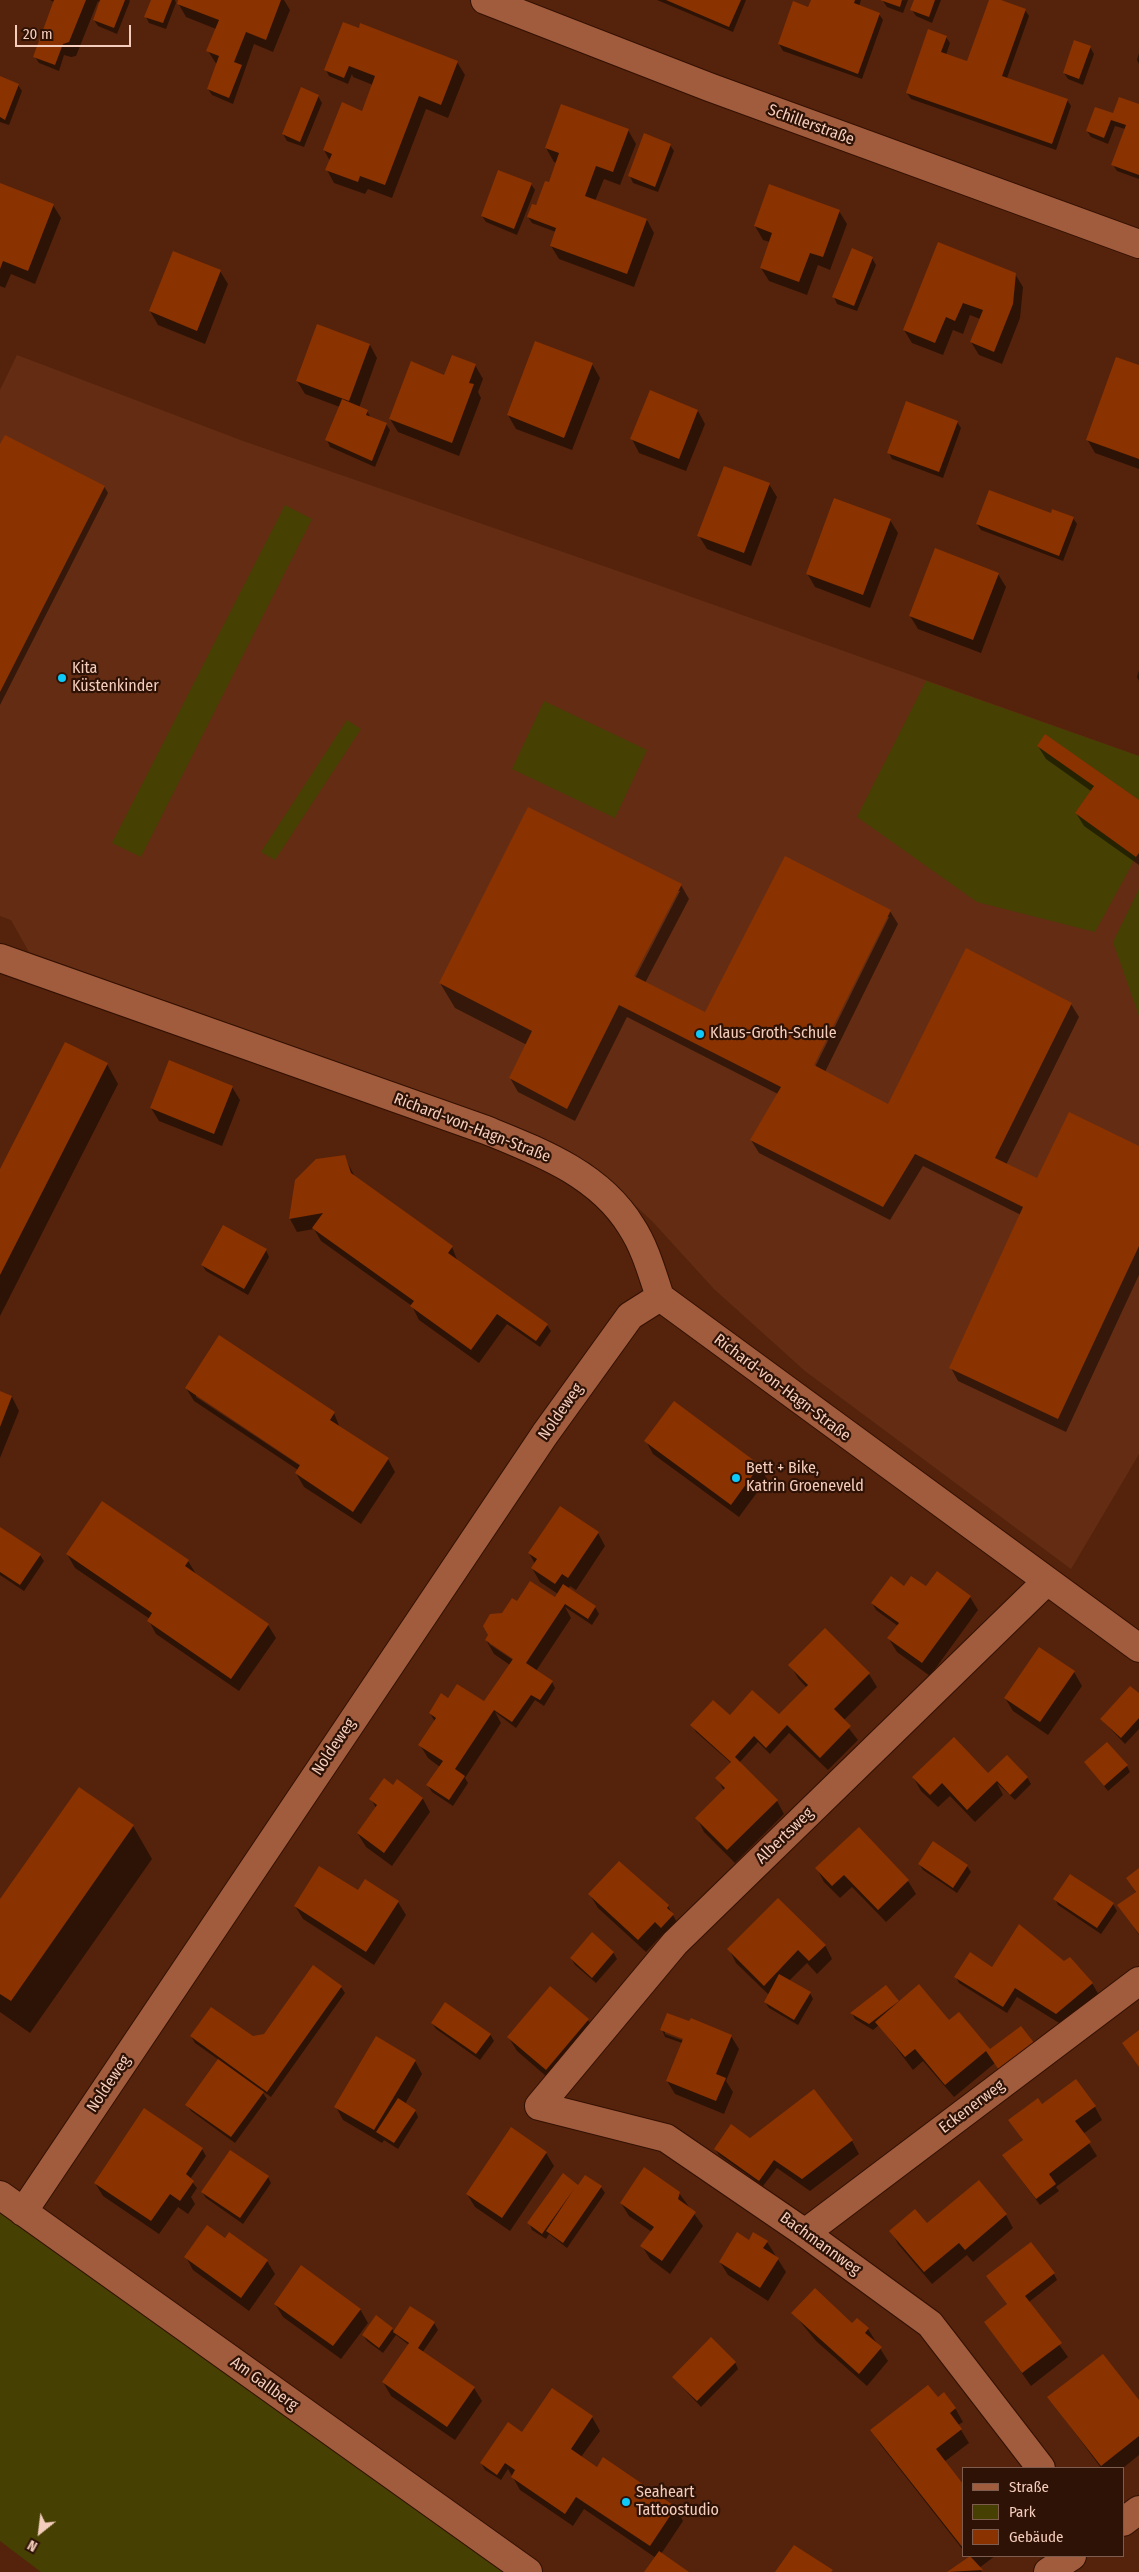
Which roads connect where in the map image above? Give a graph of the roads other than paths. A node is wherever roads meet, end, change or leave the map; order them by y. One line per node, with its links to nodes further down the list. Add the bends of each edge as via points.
1 (485, 0): 2 (street, Schillerstraße, via 709,87)
2 (1139, 244)
3 (0, 958): 4 (street, Richard-von-Hagn-Straße, via 536,1150 582,1175 612,1200 632,1226)
4 (660, 1297): 5 (street, Richard-von-Hagn-Straße); 10 (street, Noldeweg, via 630,1316 545,1434)
5 (1047, 1581): 6 (street, Richard-von-Hagn-Straße); 8 (street, Albertsweg, via 675,1943)
6 (1139, 1648)
7 (1139, 1981): 11 (street, Eckenerweg)
8 (539, 2106): 11 (street, Bachmannweg, via 666,2138)
9 (0, 2195): 10 (street, Am Gallberg)
10 (24, 2212): 16 (street, Am Gallberg)
11 (805, 2233): 12 (street, Bachmannweg, via 930,2324)
12 (1040, 2467)
13 (1139, 2510): 14 (street)
14 (1124, 2521)
15 (1070, 2557): 17 (street)
16 (528, 2572)
17 (1048, 2572)

